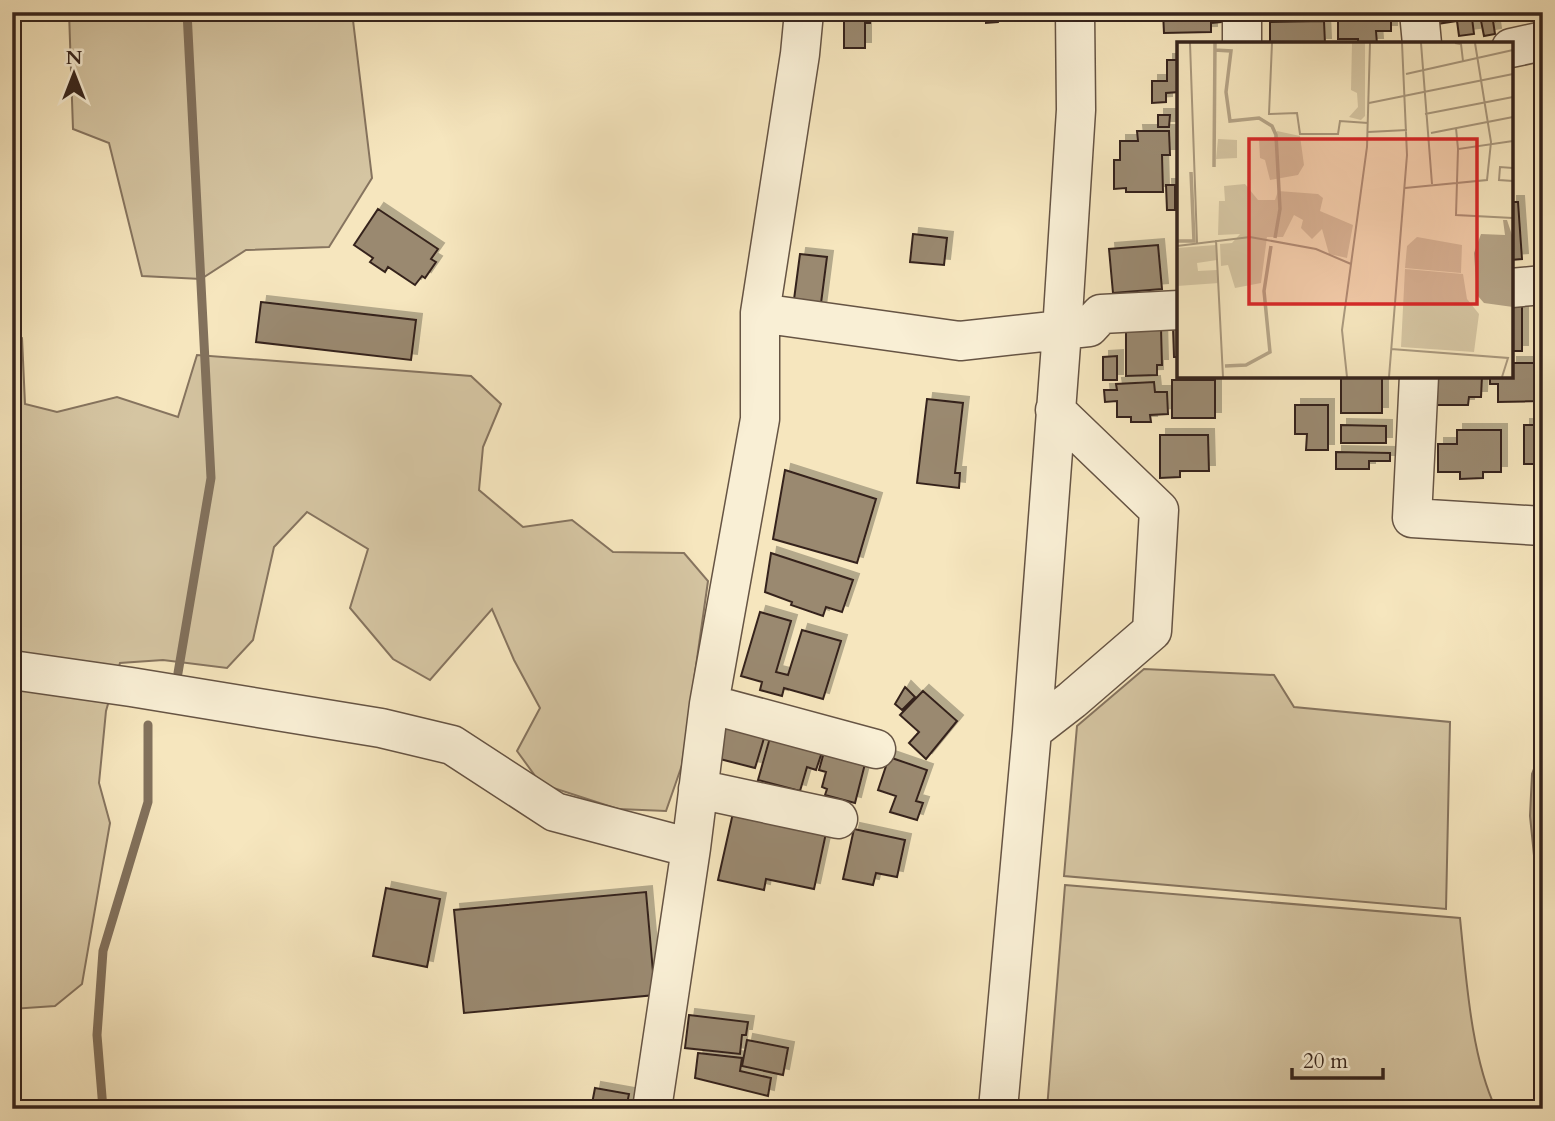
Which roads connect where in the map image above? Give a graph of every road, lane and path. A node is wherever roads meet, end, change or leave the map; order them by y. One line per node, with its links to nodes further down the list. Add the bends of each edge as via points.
1 (804, 12): 12 (street)
2 (1075, 12): 13 (street, via 1076,110)
3 (1242, 12): 6 (street)
4 (1419, 12): 7 (street)
5 (1543, 41): 8 (street)
6 (1242, 42)
7 (1422, 42)
8 (1513, 48)
9 (1543, 285): 10 (street)
10 (1513, 288)
11 (1177, 310): 13 (street, via 1101,314 1089,327)
12 (760, 313): 13 (street, via 960,341); 18 (street, via 760,419)
13 (1062, 331): 15 (street)
14 (1419, 378): 16 (street, via 1412,518)
15 (1055, 410): 19 (street); 19 (street, via 1159,510 1152,631)
16 (1543, 526)
17 (12, 670): 23 (street, via 382,728 452,746 555,812)
18 (709, 704): 20 (street); 21 (street)
19 (1032, 731): 25 (street)
20 (876, 749)
21 (698, 789): 22 (street); 23 (street)
22 (838, 819)
23 (691, 848): 24 (street)
24 (652, 1109)
25 (998, 1109)

